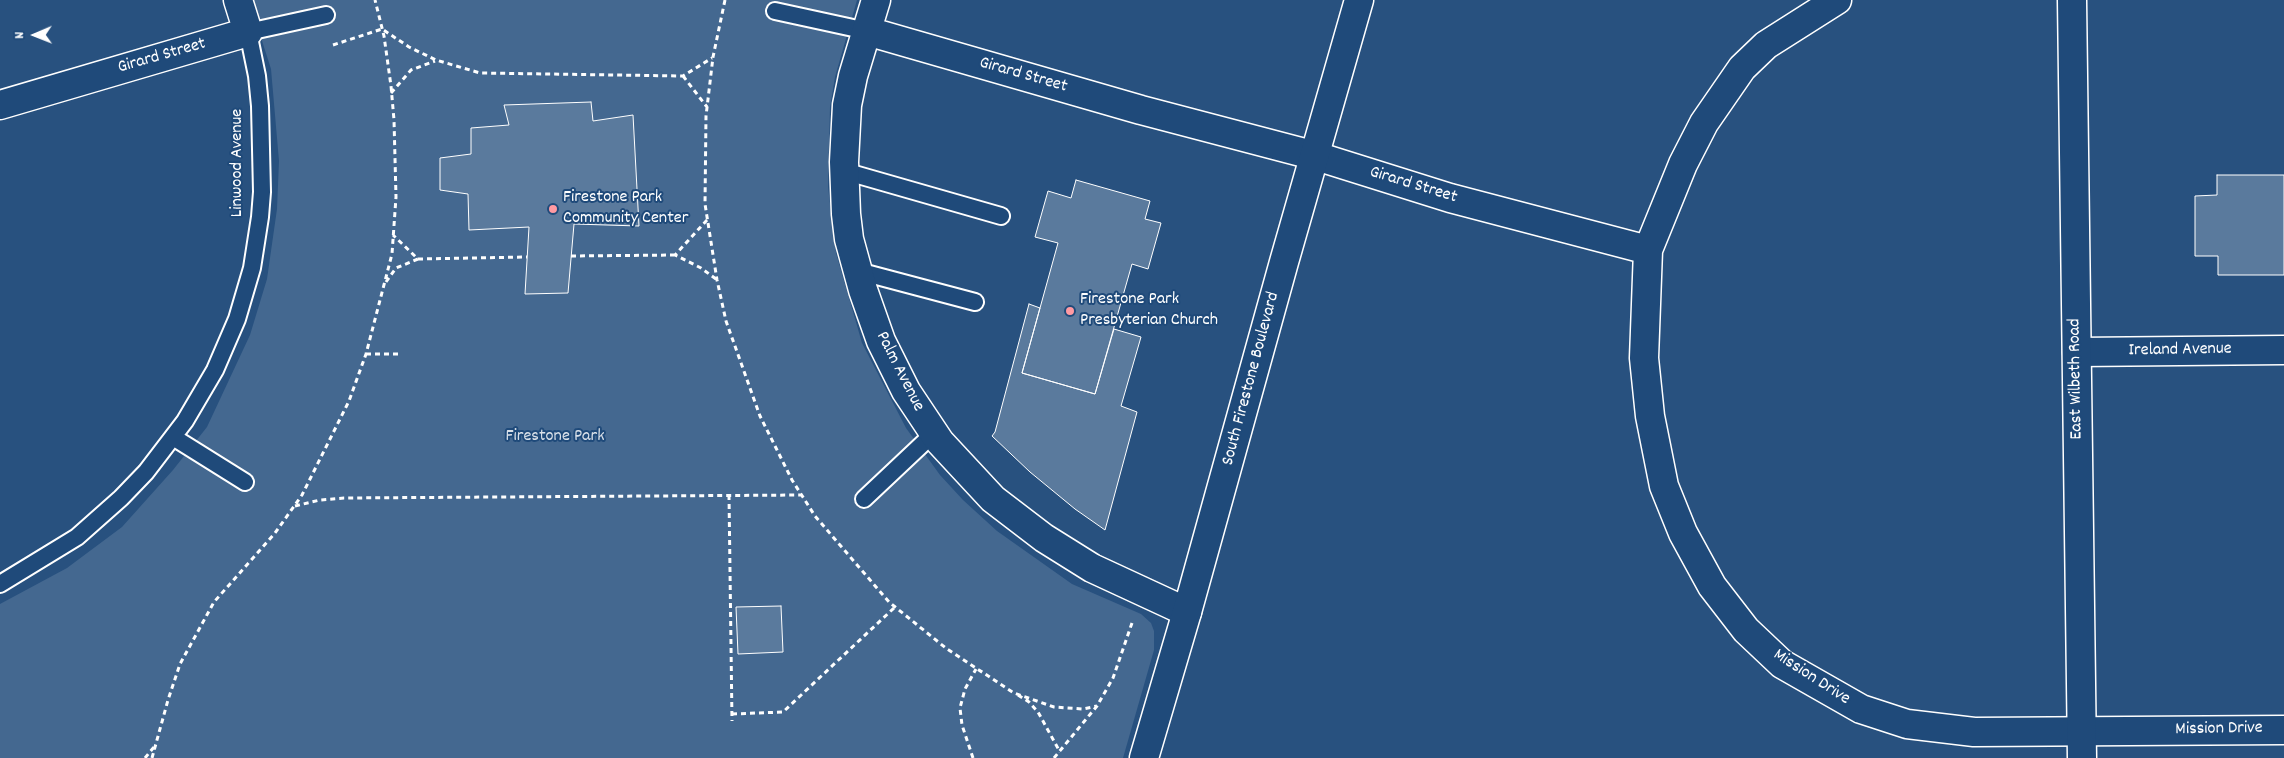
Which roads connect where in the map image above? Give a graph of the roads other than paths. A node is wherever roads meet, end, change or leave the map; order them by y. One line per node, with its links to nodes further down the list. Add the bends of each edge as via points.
1 (238, 0): 9 (street)
2 (876, 0): 8 (street, Palm Avenue)
3 (1360, 0): 11 (street, South Firestone Boulevard)
4 (1837, 0): 14 (street, via 1766,45 1742,68 1704,123 1683,164)
5 (2072, 0): 18 (street, East Wilbeth Road)
6 (775, 11): 8 (lane)
7 (326, 15): 9 (lane, Girard Street)
8 (867, 31): 11 (street, Girard Street, via 1141,110); 12 (street, Palm Avenue, via 848,105)
9 (248, 32): 10 (street, Girard Street); 20 (lane, Linwood Avenue, via 258,84 262,192 252,268 237,319 215,370)
10 (0, 105)
11 (1316, 156): 14 (street, Girard Street, via 1450,198); 24 (street, South Firestone Boulevard)
12 (844, 171): 13 (lane); 15 (street, Palm Avenue, via 849,239)
13 (1001, 216)
14 (1648, 250): 26 (street, Mission Drive, via 1644,358 1650,416 1664,486 1683,533 1712,586 1746,630 1782,664 1861,709 1907,724)
15 (858, 271): 16 (lane); 19 (street, Palm Avenue, via 881,341 906,391)
16 (975, 302)
17 (2284, 350): 18 (street, Ireland Avenue)
18 (2077, 352): 26 (street, East Wilbeth Road)
19 (933, 434): 22 (lane); 24 (street, Palm Avenue, via 993,499 1044,538 1092,568)
20 (173, 437): 21 (lane); 23 (lane, Linwood Avenue, via 146,472 77,537)
21 (245, 482)
22 (864, 500)
23 (0, 584)
24 (1187, 612): 27 (street, South Firestone Boulevard)
25 (2284, 730): 26 (street, Mission Drive)
26 (2082, 745)
27 (1144, 758)

